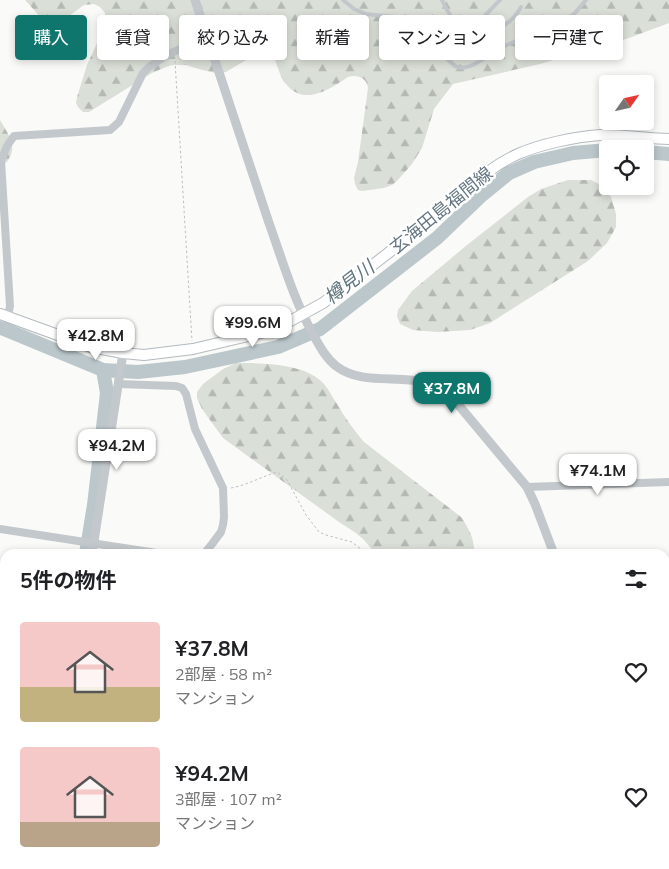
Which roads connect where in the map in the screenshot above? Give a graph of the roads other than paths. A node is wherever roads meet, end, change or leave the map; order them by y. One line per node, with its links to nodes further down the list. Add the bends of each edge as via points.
1 (196, 0): 8 (street)
2 (343, 0): 5 (lane, via 366,14 405,21 458,68 469,66 520,40 551,32)
3 (442, 0): 7 (lane, via 464,28 471,28)
4 (500, 0): 7 (lane)
5 (586, 0)
6 (521, 7): 7 (lane, via 515,17 502,26)
7 (487, 14)
8 (201, 15)
9 (179, 50): 12 (street, via 164,56 143,73 119,122 110,130 14,136 7,146 1,170 10,306)
10 (215, 60): 13 (street)
11 (669, 139): 13 (main road, 玄海田島福間線, via 599,136 556,143 516,155 488,172)
12 (4, 315): 14 (main road, 玄海田島福間線)
13 (303, 317): 14 (main road, 玄海田島福間線, via 265,332 193,349); 17 (street, via 329,360 346,372 361,377 423,381 445,391)
14 (122, 356): 15 (street)
15 (118, 382): 19 (street); 22 (street, via 176,386 186,394 195,429 223,488 223,525)
16 (669, 482): 17 (street)
17 (527, 488): 23 (street)
18 (0, 529): 19 (street)
19 (94, 543): 20 (street); 21 (street)
20 (93, 549)
21 (132, 549)
22 (208, 549)
23 (552, 549)

